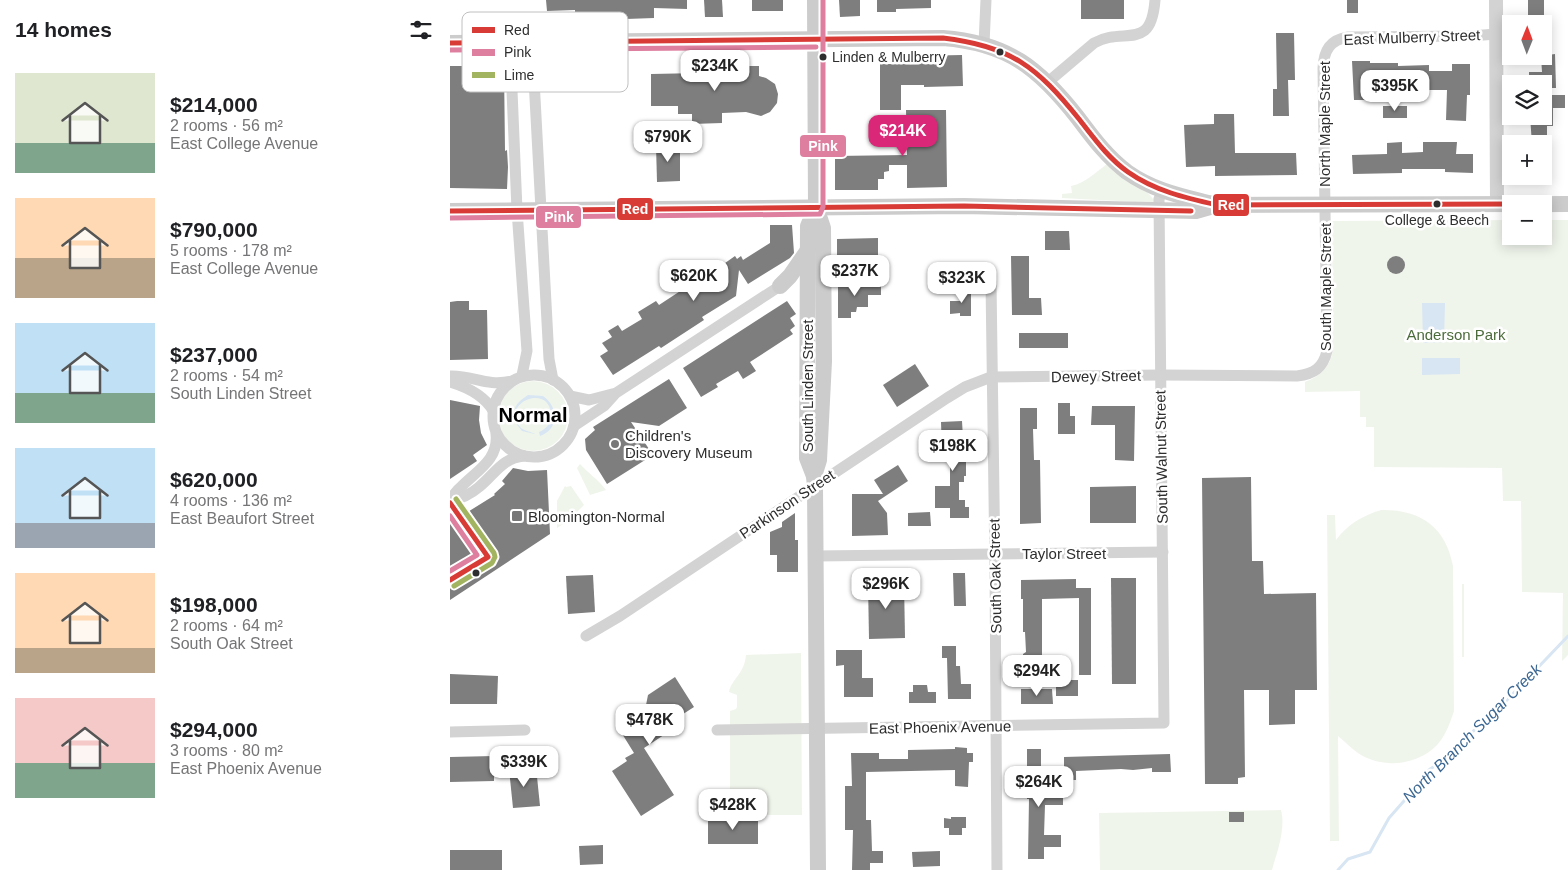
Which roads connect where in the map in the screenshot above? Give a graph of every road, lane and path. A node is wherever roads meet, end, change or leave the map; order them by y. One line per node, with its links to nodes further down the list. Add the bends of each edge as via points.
1 (815, 0): 6 (main road)
2 (986, 0): 8 (street)
3 (1155, 0): 10 (street, via 1150,24 1142,33 1098,40)
4 (1496, 0): 5 (street)
5 (1496, 34): 9 (street, East Mulberry Street, via 1348,37); 14 (street)
6 (816, 40): 7 (main road); 8 (main road, via 943,38); 18 (main road)
7 (628, 42)
8 (986, 45): 10 (main road, via 1022,62)
9 (1330, 45): 17 (street, North Maple Street, via 1323,59)
10 (1048, 82): 13 (main road, via 1111,158 1128,172)
11 (523, 92): 19 (street)
12 (523, 92): 19 (street)
13 (1162, 191): 16 (main road); 21 (street, South Walnut Street)
14 (1497, 203): 15 (main road); 17 (main road)
15 (1568, 204)
16 (1217, 205): 17 (main road); 21 (main road, via 1196,211)
17 (1324, 205): 26 (street, South Maple Street, via 1328,351)
18 (816, 207): 19 (main road); 21 (main road, via 1008,206); 22 (main road, South Linden Street, via 808,226); 39 (main road, South Linden Street, via 823,228 824,361)
19 (529, 210): 20 (main road); 30 (street, via 527,351); 31 (street)
20 (450, 211)
21 (1160, 211): 27 (street, South Walnut Street)
22 (808, 250): 24 (main road); 25 (main road, South Linden Street)
23 (990, 282): 29 (street, South Oak Street)
24 (780, 286): 25 (main road, via 796,287); 33 (street)
25 (807, 304): 39 (main road, South Linden Street, via 807,458)
26 (1320, 368): 27 (street, Dewey Street, via 1297,376)
27 (1160, 375): 29 (street, Dewey Street); 41 (street, South Walnut Street)
28 (450, 376): 30 (street, via 499,384)
29 (991, 377): 39 (street, Parkinson Street, via 946,398); 42 (street, South Oak Street)
30 (518, 378): 31 (street, via 540,375); 35 (street, via 496,398)
31 (553, 380): 34 (street)
32 (450, 382): 35 (street, via 479,395)
33 (616, 393): 34 (street, via 589,400); 36 (street, via 604,406)
34 (570, 396): 36 (street, via 574,407)
35 (494, 412): 37 (street)
36 (574, 426): 38 (street, via 569,438 552,453 541,457)
37 (496, 434): 38 (street, via 511,450); 40 (street, via 497,443 492,457)
38 (524, 456): 40 (street, via 509,460 479,488)
39 (814, 481): 43 (main road, South Linden Street); 44 (street, Parkinson Street)
40 (450, 501)
41 (1163, 552): 42 (street, Taylor Street); 45 (street, South Walnut Street)
42 (995, 553): 43 (street, Taylor Street); 46 (street, South Oak Street)
43 (815, 556): 47 (main road, South Linden Street)
44 (586, 636)
45 (1164, 723): 46 (street, East Phoenix Avenue)
46 (996, 726): 47 (street, East Phoenix Avenue); 52 (street, South Oak Street)
47 (817, 729): 49 (street, East Phoenix Avenue); 51 (main road, South Linden Street)
48 (525, 730): 50 (street)
49 (716, 730)
50 (450, 732)
51 (818, 870)
52 (998, 870)

